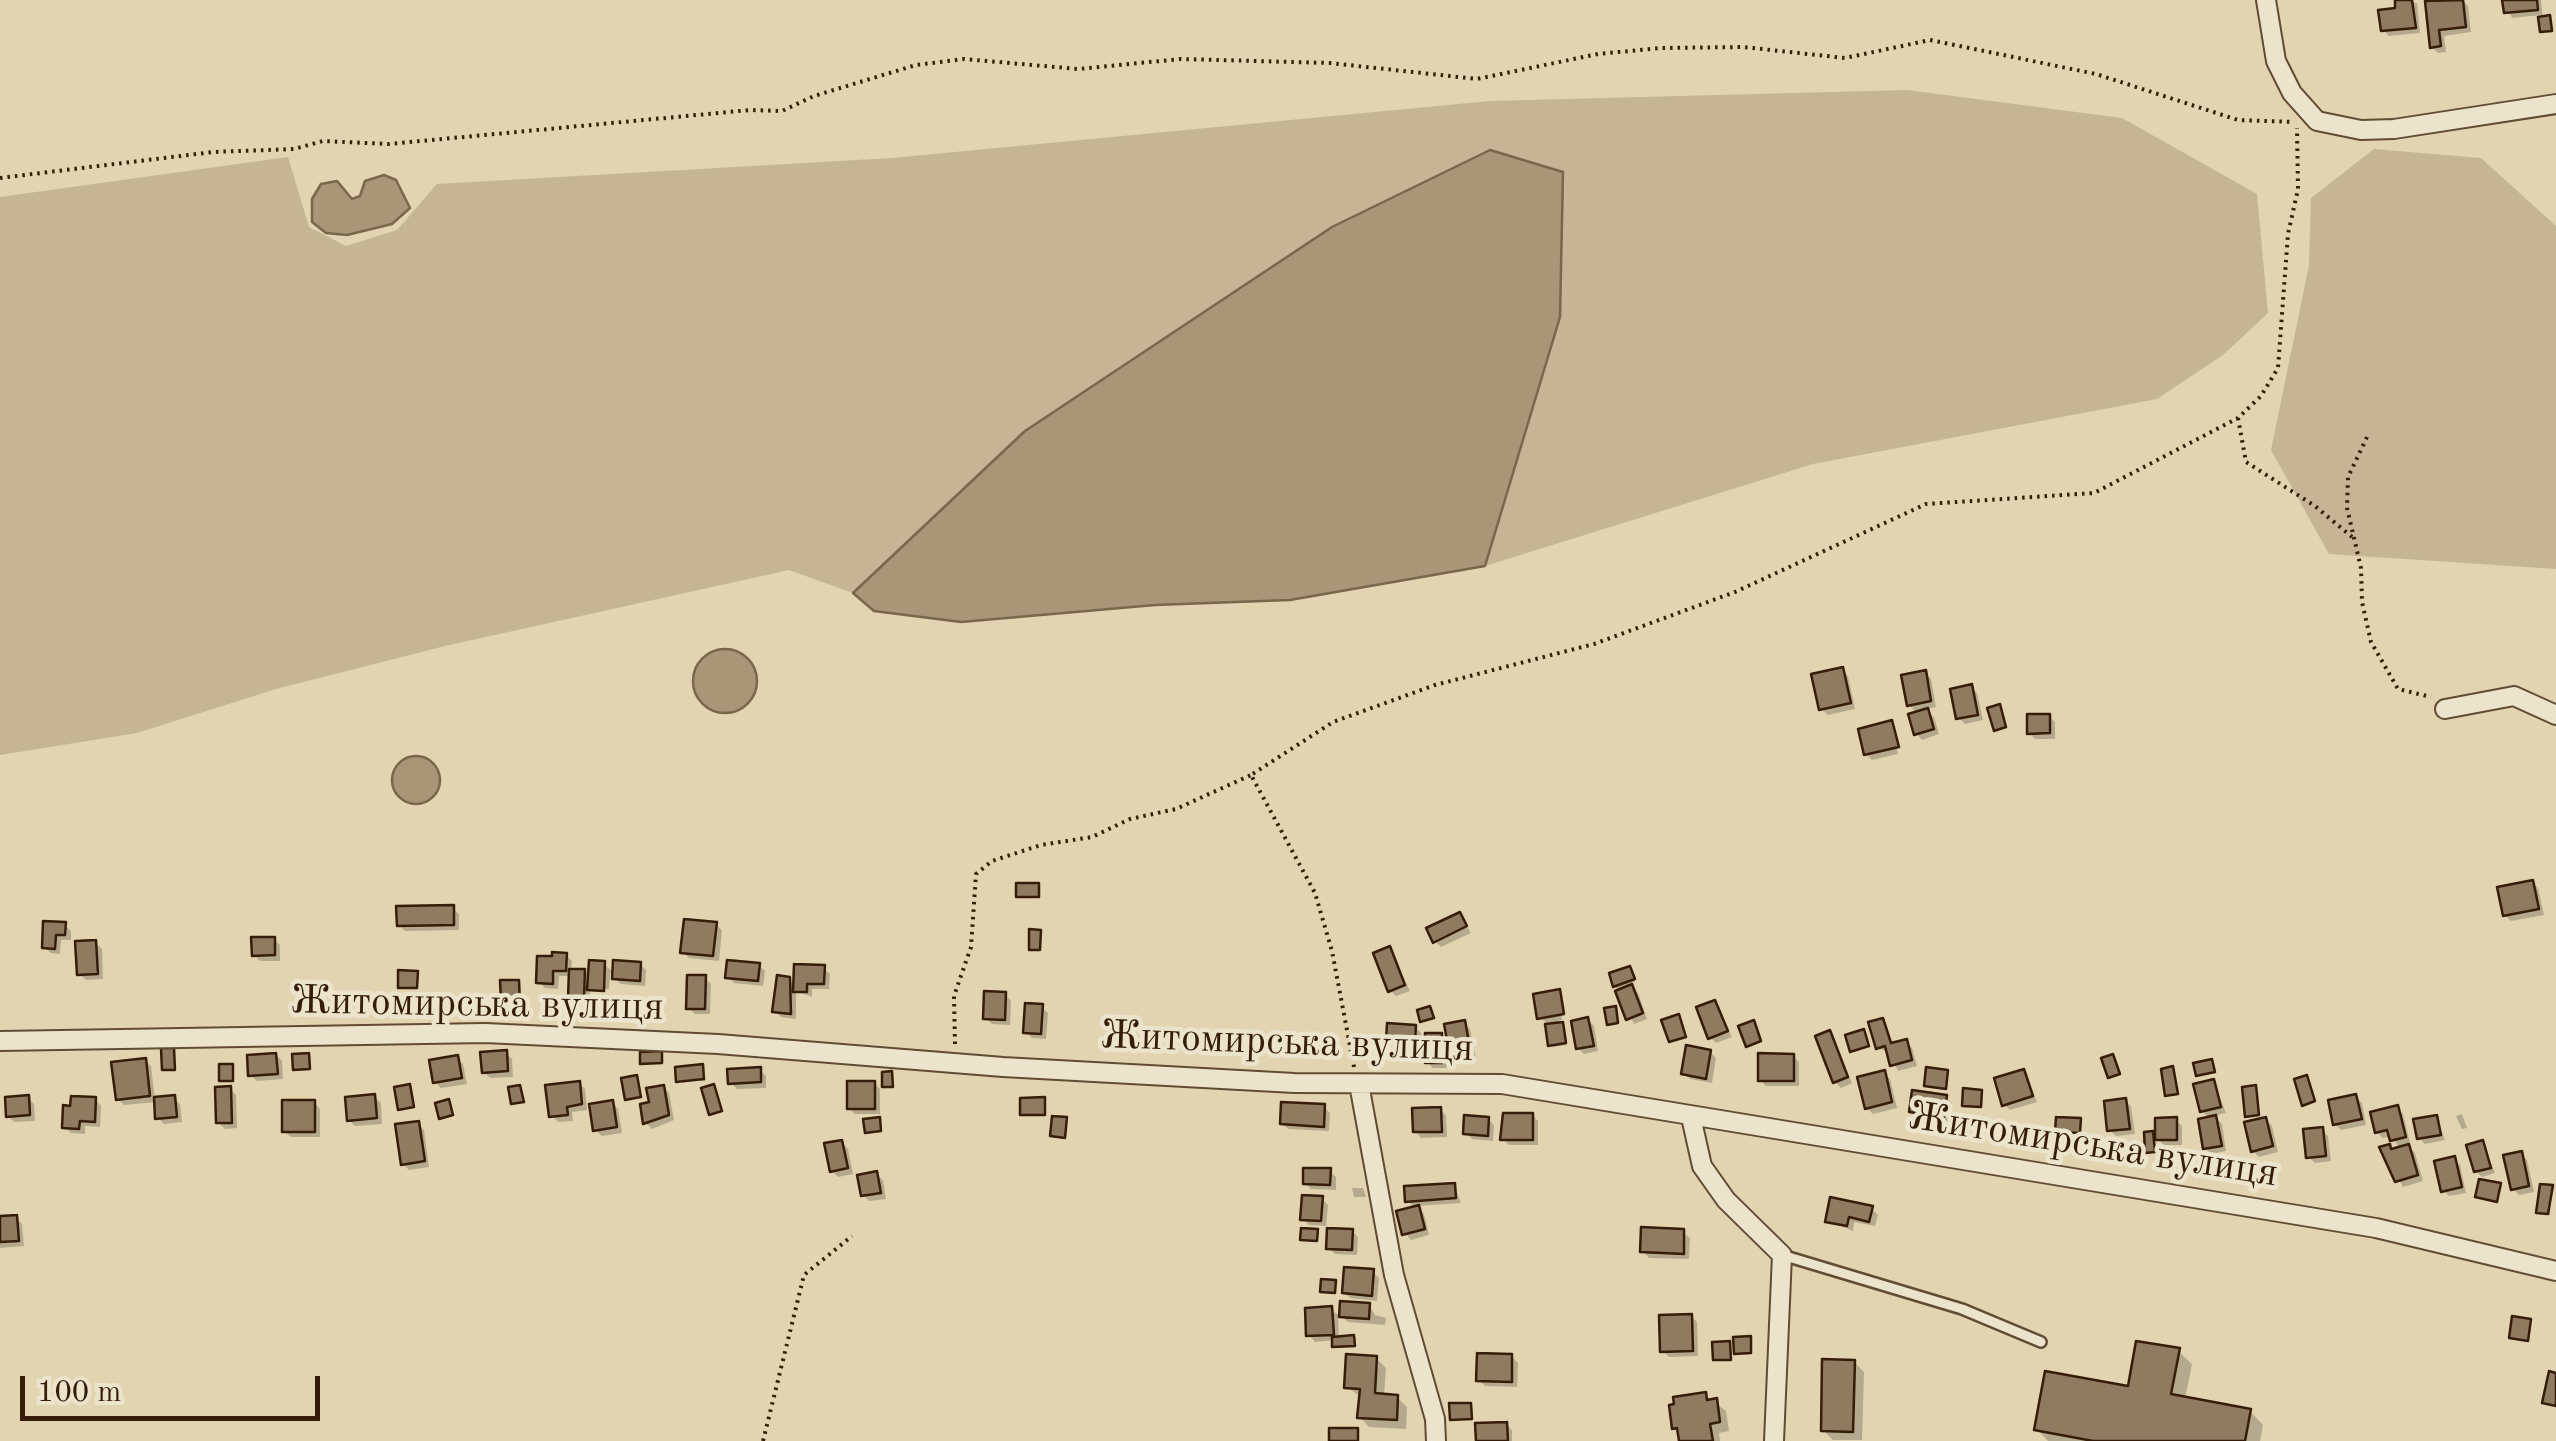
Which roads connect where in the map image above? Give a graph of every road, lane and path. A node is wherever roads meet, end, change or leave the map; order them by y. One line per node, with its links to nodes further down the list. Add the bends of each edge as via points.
1 (2271, 0): 2 (street, via 2276,61)
2 (2287, 81): 3 (street, via 2316,122 2360,130); 4 (path)
3 (2556, 104)
4 (2296, 122): 5 (path, via 2238,120 2135,84 1930,40 1844,58 1743,47 1662,48 1477,79 1330,62 1182,59 1078,69 964,59 916,65 782,111 389,144 323,140 294,149 212,152); 6 (path, via 2298,188 2278,368)
5 (0, 178)
6 (2238, 418): 8 (path, via 2246,462); 11 (path, via 2094,493 1926,504 1770,577 1612,638 1434,684 1333,722)
7 (2367, 437): 8 (path, via 2348,477)
8 (2352, 537): 9 (path, via 2371,642 2398,689 2436,698)
9 (2445, 710): 10 (street, via 2514,696)
10 (2556, 715)
11 (1251, 775): 13 (path, via 1176,809 992,860 976,874 971,947 954,996); 14 (path, via 1315,893)
12 (0, 1041): 13 (street, Житомирська вулиця, via 485,1033)
13 (958, 1064): 14 (street, Житомирська вулиця)
14 (1358, 1084): 15 (street, Житомирська вулиця, via 1502,1084); 21 (street, via 1394,1275)
15 (1692, 1117): 17 (street, via 1702,1166 1726,1200); 18 (street, Житомирська вулиця, via 2376,1228)
16 (852, 1236): 20 (path, via 804,1276)
17 (1782, 1254): 19 (lane, via 1962,1309); 22 (street)
18 (2556, 1271)
19 (2041, 1342)
20 (763, 1441)
21 (1436, 1441)
22 (1774, 1441)

